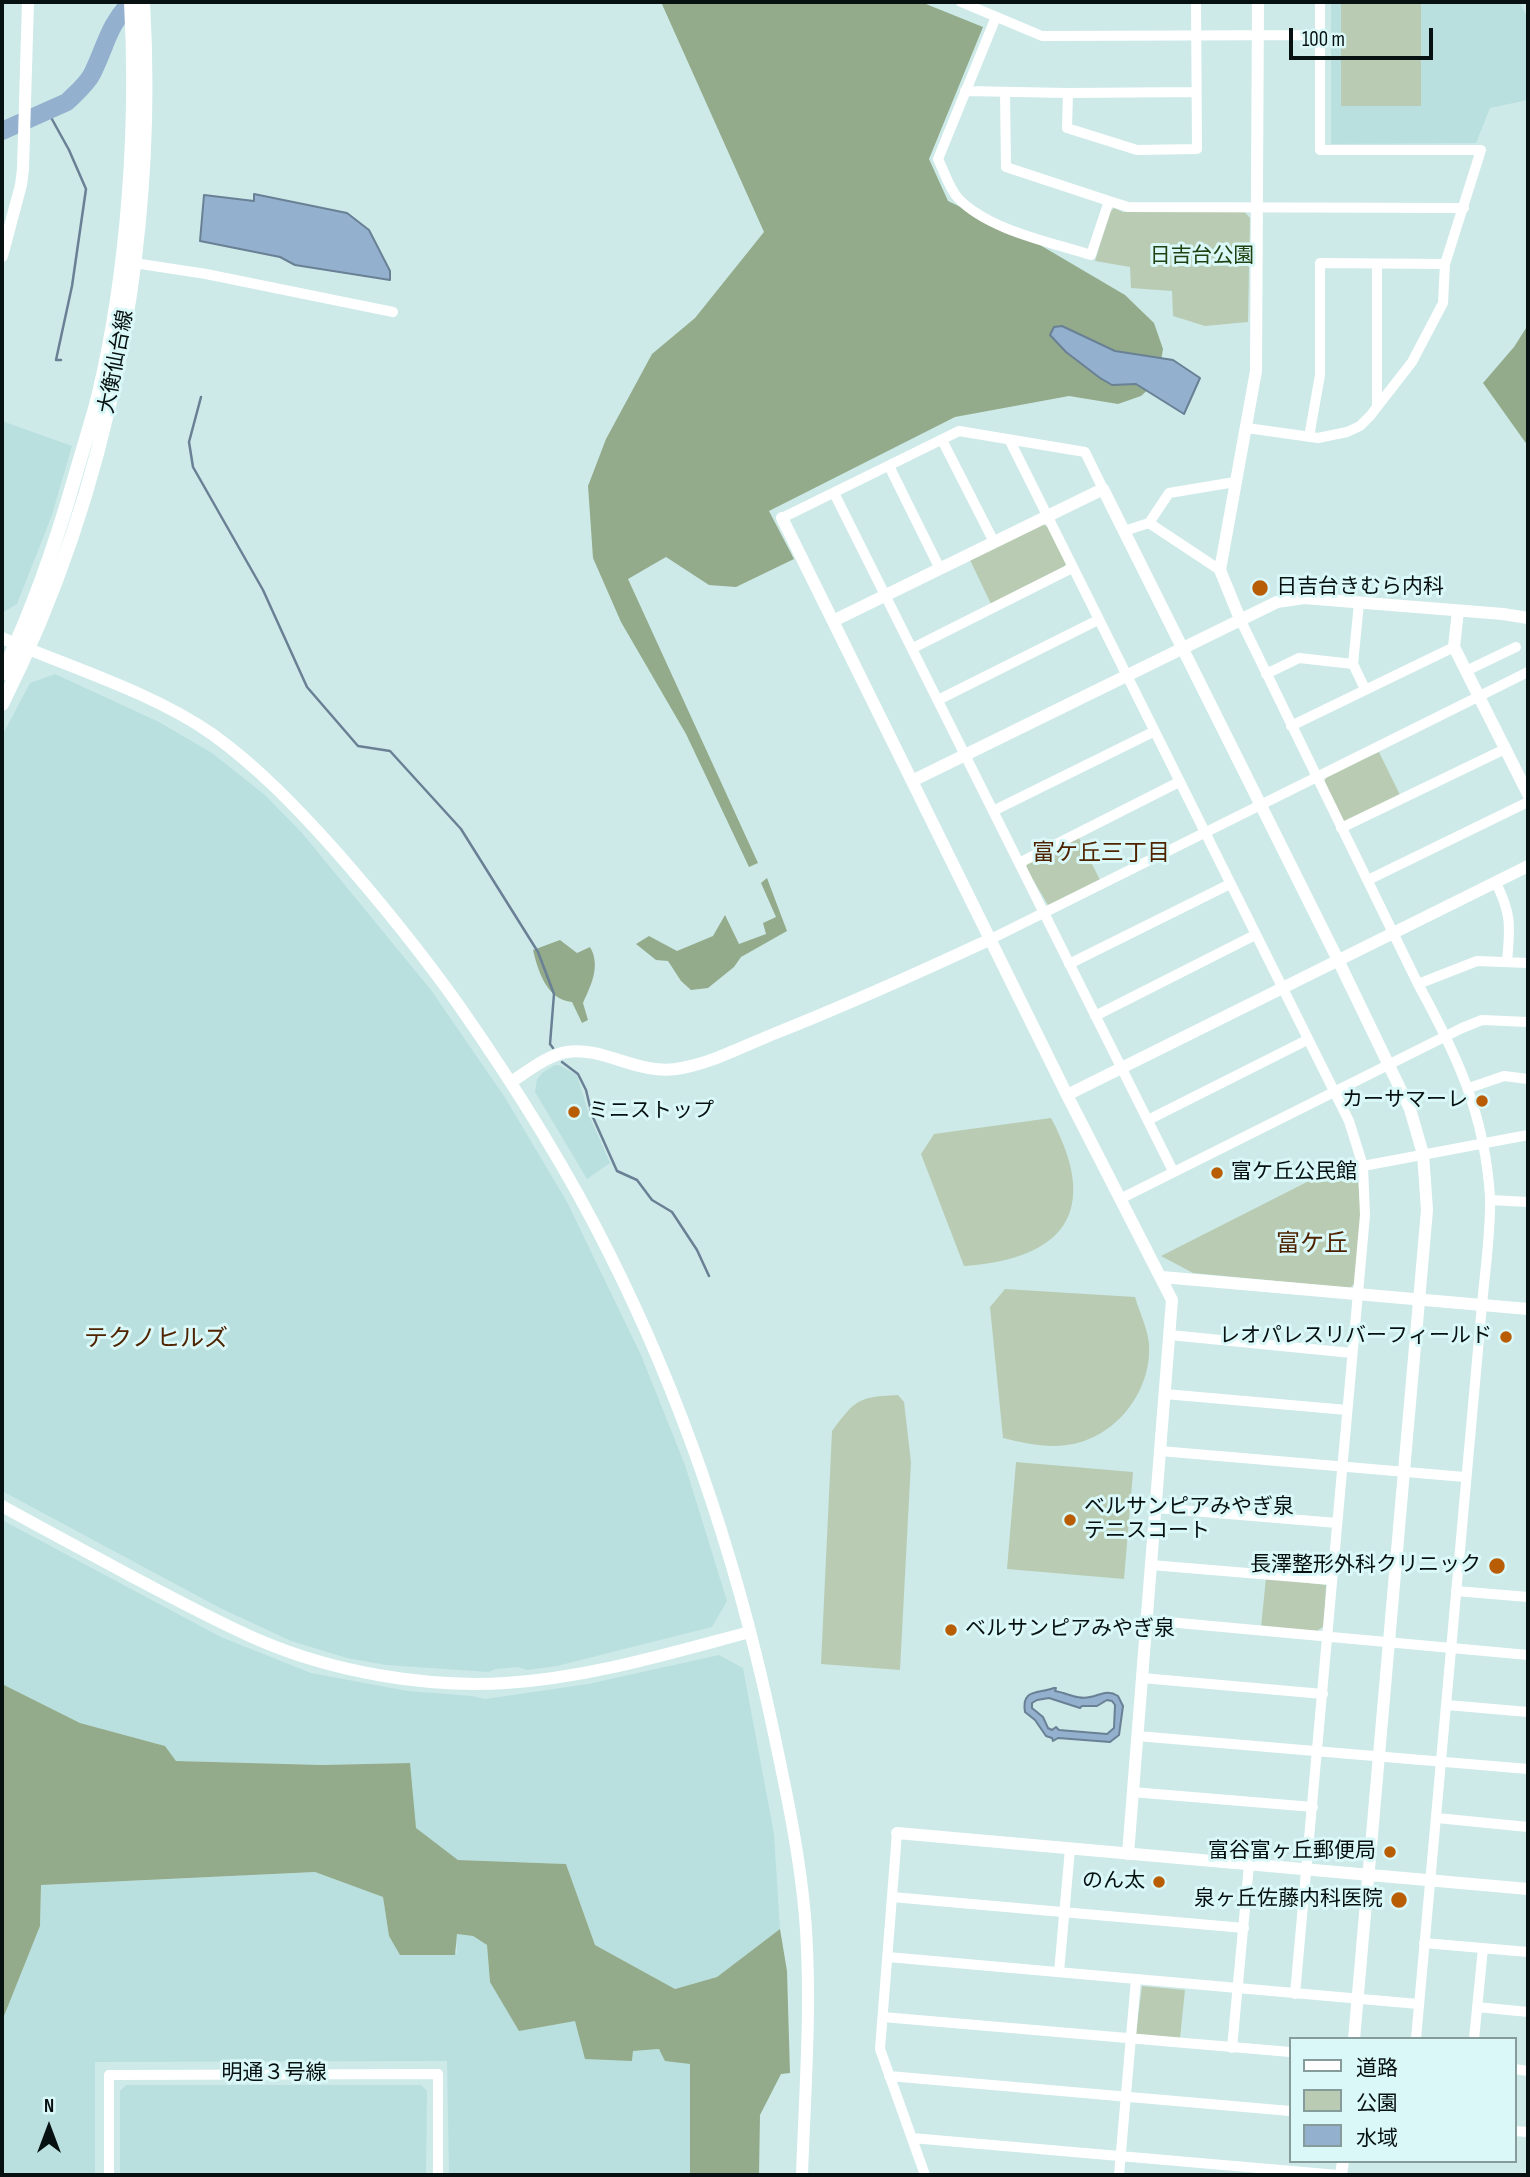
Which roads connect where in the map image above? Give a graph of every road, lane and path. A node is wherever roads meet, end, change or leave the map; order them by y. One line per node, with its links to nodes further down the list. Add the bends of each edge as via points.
1 (28, 2): 19 (street, via 21,185)
2 (131, 2): 48 (main road, 大衡仙台線, via 131,153 111,333 99,394 59,533)
3 (961, 2): 8 (street)
4 (1196, 2): 10 (street)
5 (1258, 2): 11 (street)
6 (1321, 2): 9 (street)
7 (144, 9): 20 (main road, 大衡仙台線, via 144,150)
8 (996, 17): 10 (street, via 1042,36); 12 (street)
9 (1320, 35): 11 (street); 18 (street, via 1320,150 1481,150)
10 (1196, 36): 11 (street); 13 (street)
11 (1258, 36): 17 (street)
12 (965, 91): 14 (street); 16 (street, via 938,159 957,197 979,215 1016,232 1091,255)
13 (1196, 92): 15 (street); 15 (street, via 1197,149 1137,150 1068,128)
14 (1005, 93): 15 (street); 16 (street, via 1006,167)
15 (1068, 93)
16 (1109, 201): 17 (street, via 1128,207)
17 (1258, 208): 18 (street); 25 (street, via 1256,371)
18 (1464, 208): 22 (street)
19 (2, 256)
20 (134, 263): 23 (street); 48 (main road, 大衡仙台線, via 115,385 72,538)
21 (1377, 264): 22 (street); 24 (street); 26 (street, via 1320,263 1320,375)
22 (1445, 264): 24 (street, via 1443,303 1412,362)
23 (393, 312)
24 (1377, 407): 26 (street, via 1360,426 1347,432)
25 (1247, 428): 26 (street); 30 (street)
26 (1309, 437)
27 (942, 440): 28 (street, via 960,431); 29 (street); 37 (street)
28 (1010, 441): 31 (street, via 1085,452); 33 (street)
29 (889, 466): 32 (street); 39 (street)
30 (1235, 482): 35 (street, via 1169,493); 40 (street)
31 (1103, 489): 33 (street); 36 (street)
32 (834, 493): 34 (street); 41 (street)
33 (1047, 517): 37 (street); 38 (street)
34 (782, 518): 47 (street)
35 (1149, 523): 36 (street); 40 (street)
36 (1124, 531): 52 (street)
37 (994, 542): 39 (street)
38 (1072, 568): 46 (street); 51 (street)
39 (940, 569): 41 (street)
40 (1220, 570): 45 (street)
41 (887, 595): 47 (street); 51 (street)
42 (1359, 603): 43 (street); 45 (street, via 1286,600); 53 (street)
43 (1458, 611): 44 (street); 49 (street)
44 (1528, 618)
45 (1240, 619): 52 (street); 57 (street)
46 (1098, 620): 58 (street); 61 (street)
47 (833, 621): 68 (street)
48 (15, 643): 56 (main road, 大衡仙台線); 62 (main road, 大衡仙台線); 98 (street, via 191,720 267,779 374,894)
49 (1454, 647): 54 (street); 59 (street)
50 (1516, 647): 54 (street)
51 (913, 648): 61 (street)
52 (1182, 648): 58 (street); 72 (street)
53 (1353, 664): 57 (street, via 1299,658); 59 (street)
54 (1466, 671): 60 (street)
55 (1528, 672): 60 (street)
56 (2, 674)
57 (1266, 674): 63 (street)
58 (1126, 676): 64 (street); 66 (street)
59 (1365, 689): 63 (street)
60 (1479, 698): 65 (street); 67 (street)
61 (938, 700): 66 (street)
62 (2, 705)
63 (1291, 726): 67 (street)
64 (1153, 732): 69 (street); 73 (street)
65 (1505, 748): 70 (street); 74 (street)
66 (966, 755): 68 (street); 73 (street)
67 (1317, 777): 72 (street); 74 (street)
68 (912, 781): 84 (street)
69 (1179, 782): 75 (street); 76 (street)
70 (1528, 794)
71 (1528, 802): 78 (street)
72 (1260, 806): 75 (street); 85 (street)
73 (993, 811): 76 (street)
74 (1341, 828): 78 (street)
75 (1205, 833): 80 (street); 81 (street)
76 (1019, 863): 81 (street)
77 (1528, 866): 79 (street)
78 (1368, 880): 82 (street)
79 (1496, 883): 82 (street); 86 (street, via 1510,924)
80 (1230, 884): 83 (street); 88 (street)
81 (1044, 914): 84 (street); 88 (street)
82 (1393, 932): 85 (street); 89 (street)
83 (1255, 935): 90 (street); 91 (street)
84 (991, 939): 98 (street, via 875,993 684,1068 651,1070 581,1051 566,1052); 101 (street)
85 (1339, 960): 90 (street); 95 (street)
86 (1507, 962): 87 (street); 89 (street, via 1477,961)
87 (1528, 963)
88 (1069, 964): 91 (street)
89 (1418, 984): 93 (street)
90 (1283, 989): 94 (street); 96 (street)
91 (1095, 1016): 96 (street)
92 (1528, 1022): 93 (street, via 1482,1020)
93 (1446, 1036): 95 (street); 99 (street)
94 (1307, 1040): 100 (street); 102 (street)
95 (1390, 1064): 100 (street); 105 (street)
96 (1121, 1069): 101 (street); 102 (street)
97 (1528, 1079): 99 (street, via 1504,1076)
98 (511, 1082): 132 (street, via 608,1250 649,1338 696,1452)
99 (1469, 1088): 104 (street)
100 (1334, 1092): 106 (street); 107 (street)
101 (1067, 1095): 108 (street)
102 (1148, 1120): 107 (street)
103 (1528, 1135): 104 (street)
104 (1485, 1143): 105 (street); 109 (street)
105 (1423, 1154): 106 (street); 113 (street, via 1427,1210)
106 (1363, 1166): 112 (street, via 1365,1215)
107 (1173, 1171): 108 (street)
108 (1119, 1199): 111 (street)
109 (1490, 1200): 110 (street); 114 (street)
110 (1528, 1202)
111 (1162, 1277): 112 (street); 116 (street, via 1172,1300)
112 (1358, 1294): 113 (street); 117 (street)
113 (1419, 1299): 114 (street); 122 (street)
114 (1482, 1305): 115 (street); 123 (street)
115 (1528, 1309)
116 (1170, 1335): 117 (street); 118 (street)
117 (1352, 1353): 119 (street)
118 (1165, 1394): 119 (street); 120 (street)
119 (1347, 1410): 121 (street)
120 (1160, 1451): 121 (street); 125 (street)
121 (1342, 1466): 122 (street); 126 (street)
122 (1404, 1472): 123 (street); 134 (street)
123 (1465, 1477): 129 (street)
124 (2, 1506): 132 (street, via 210,1618 264,1642 346,1669 400,1679 530,1681 618,1666)
125 (1156, 1508): 126 (street); 127 (street)
126 (1337, 1523): 128 (street)
127 (1151, 1565): 128 (street); 131 (street)
128 (1332, 1580): 133 (street)
129 (1457, 1591): 130 (street); 135 (street)
130 (1528, 1597)
131 (1146, 1620): 133 (street); 137 (street)
132 (750, 1632): 187 (street, via 789,1807 804,1914 809,2002)
133 (1328, 1637): 134 (street); 138 (street)
134 (1389, 1643): 135 (street); 143 (street)
135 (1451, 1648): 136 (street); 139 (street)
136 (1528, 1655)
137 (1142, 1678): 138 (street); 141 (street)
138 (1323, 1694): 142 (street)
139 (1447, 1705): 140 (street); 144 (street)
140 (1528, 1712)
141 (1138, 1735): 142 (street); 146 (street)
142 (1318, 1751): 143 (street); 147 (street)
143 (1379, 1756): 144 (street); 155 (street)
144 (1442, 1762): 145 (street); 148 (street)
145 (1528, 1769)
146 (1132, 1792): 147 (street); 152 (street)
147 (1313, 1807): 154 (street)
148 (1437, 1818): 149 (street); 156 (street)
149 (1528, 1827)
150 (897, 1833): 151 (street); 158 (street)
151 (1070, 1849): 152 (street); 159 (street)
152 (1128, 1854): 153 (street)
153 (1249, 1865): 154 (street); 160 (street)
154 (1307, 1870): 155 (street); 168 (street)
155 (1368, 1875): 156 (street); 169 (street)
156 (1430, 1880): 157 (street); 161 (street)
157 (1528, 1889)
158 (892, 1897): 159 (street); 164 (street)
159 (1065, 1912): 160 (street); 165 (street)
160 (1244, 1928): 167 (street)
161 (1424, 1943): 162 (street); 170 (street)
162 (1483, 1948): 163 (street); 171 (street)
163 (1528, 1952)
164 (888, 1957): 165 (street); 173 (street)
165 (1059, 1972): 166 (street)
166 (1136, 1979): 167 (street); 177 (street)
167 (1239, 1989): 168 (street); 178 (street)
168 (1295, 1994): 169 (street)
169 (1357, 1999): 170 (street); 174 (street)
170 (1418, 2004): 175 (street)
171 (1477, 2007): 172 (street); 176 (street)
172 (1528, 2012)
173 (883, 2017): 177 (street); 180 (street, via 880,2049)
174 (1354, 2037)
175 (1416, 2037)
176 (1474, 2037)
177 (1130, 2039): 178 (street); 181 (street)
178 (1232, 2048): 179 (street)
179 (1288, 2053)
180 (889, 2076): 181 (street); 183 (street)
181 (1126, 2097): 182 (street); 184 (street)
182 (1288, 2112)
183 (912, 2138): 184 (street); 188 (street)
184 (1120, 2156): 189 (street); 190 (street)
185 (109, 2175): 186 (street, 明通３号線, via 109,2075 261,2074 438,2074)
186 (438, 2175)
187 (802, 2175)
188 (925, 2175)
189 (1119, 2175)
190 (1340, 2175)

